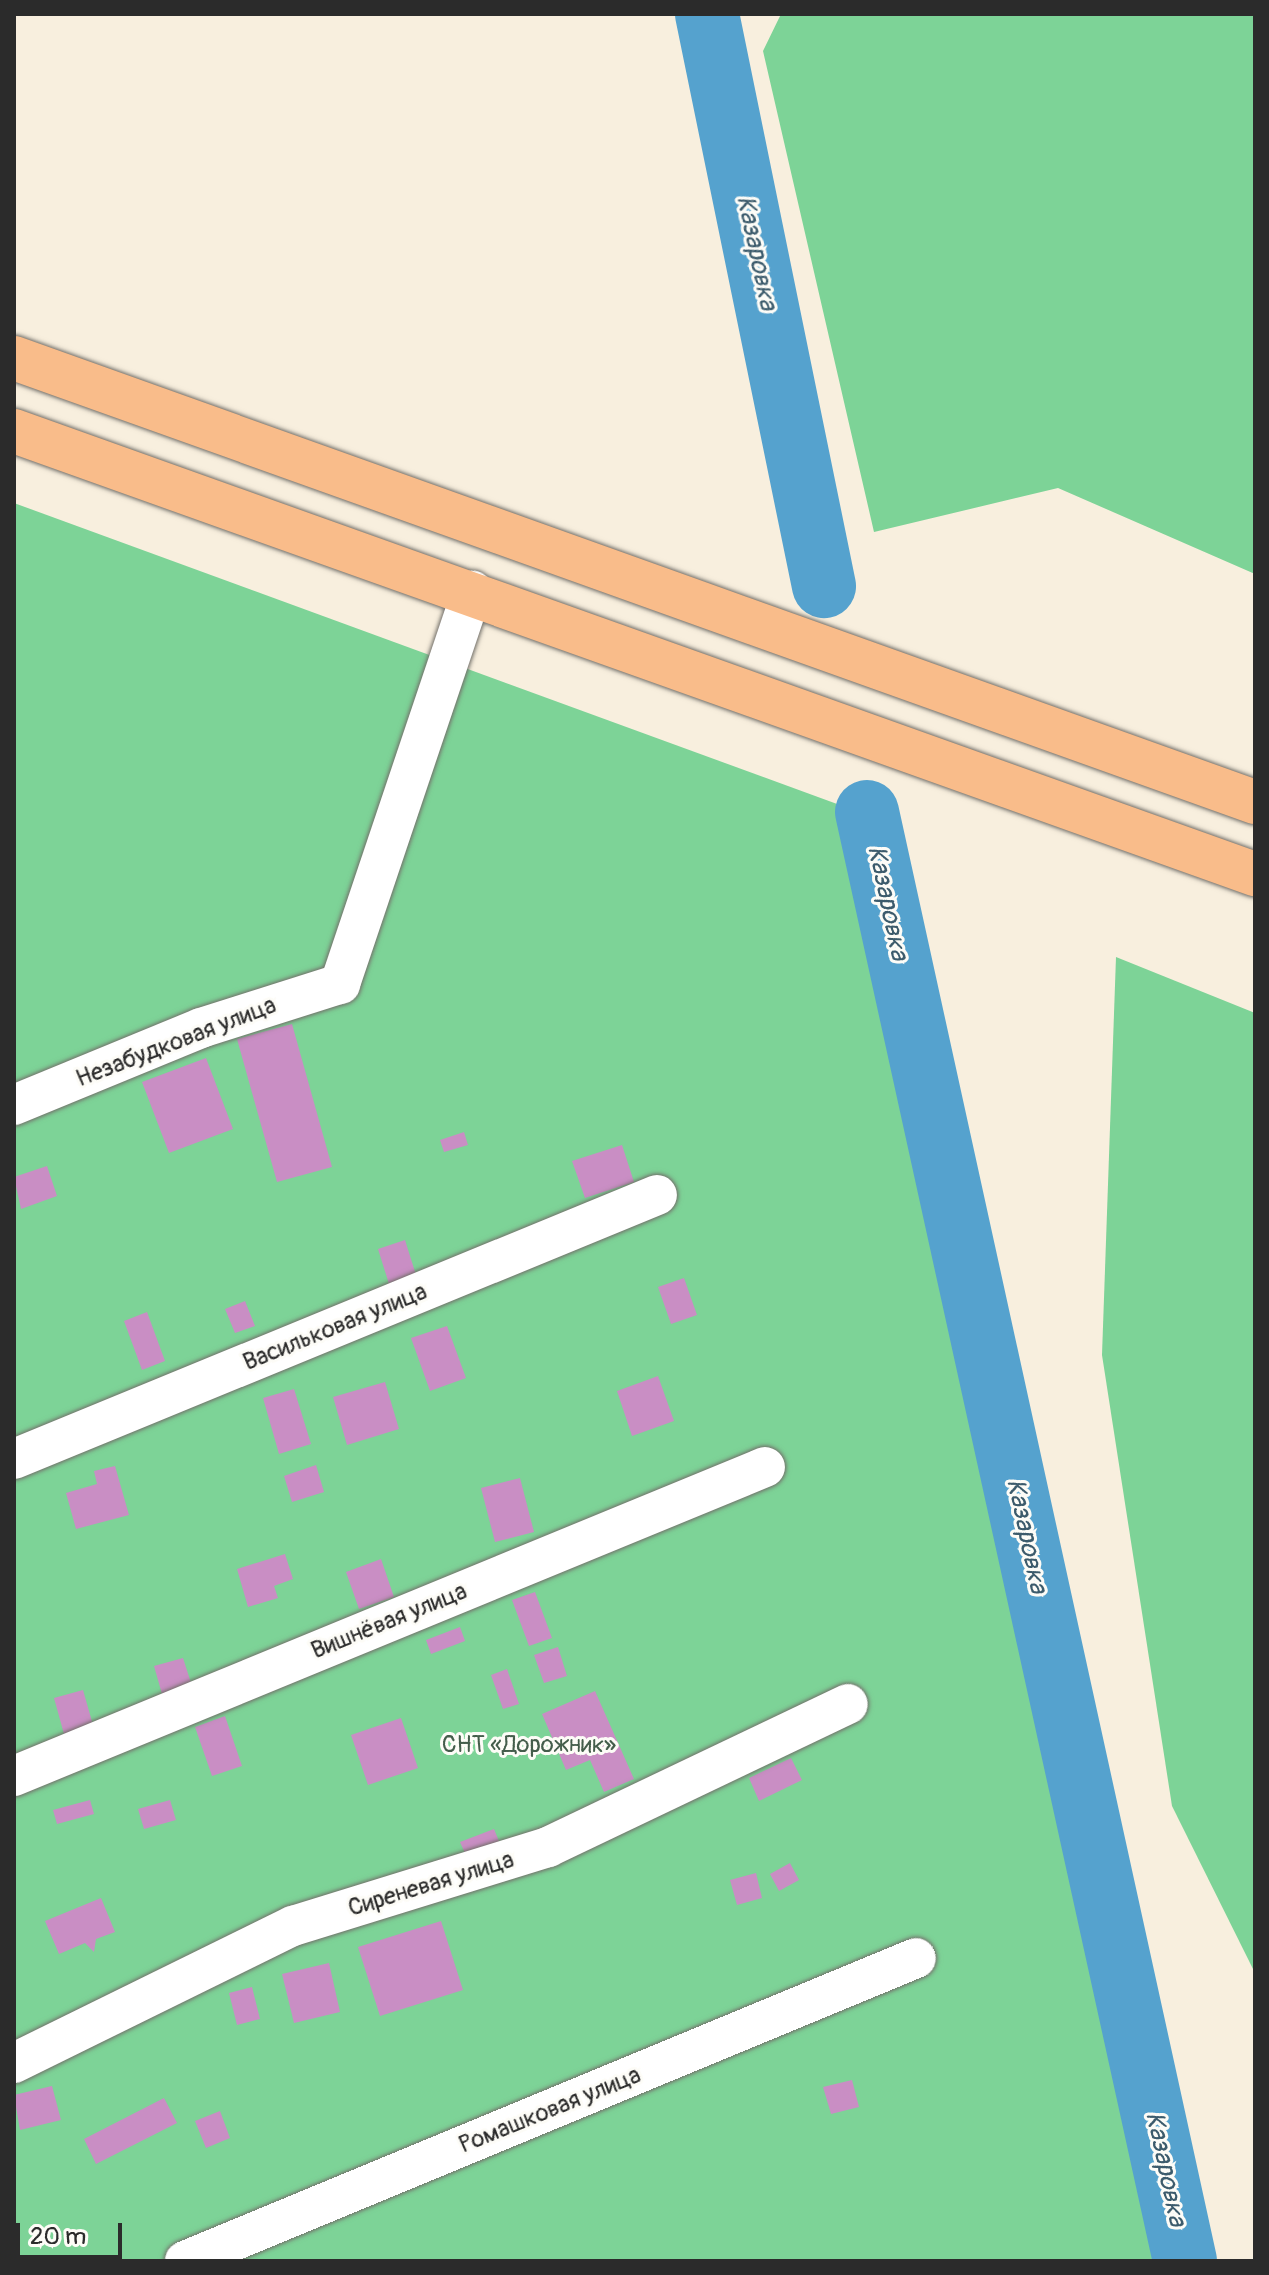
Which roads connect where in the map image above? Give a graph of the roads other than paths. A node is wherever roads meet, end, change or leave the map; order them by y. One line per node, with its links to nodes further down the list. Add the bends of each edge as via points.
1 (14, 358): 4 (highway)
2 (14, 431): 3 (highway)
3 (472, 591): 5 (highway); 6 (street, Незабудковая улица, via 340,984 201,1028)
4 (1255, 802)
5 (1255, 874)
6 (14, 1105)
7 (657, 1195): 8 (street, Васильковая улица)
8 (14, 1459)
9 (765, 1467): 11 (street, Вишнёвая улица)
10 (848, 1704): 13 (street, Сиреневая улица, via 548,1847 293,1926)
11 (14, 1776)
12 (916, 1958): 14 (street, Ромашковая улица)
13 (14, 2063)
14 (185, 2261)

